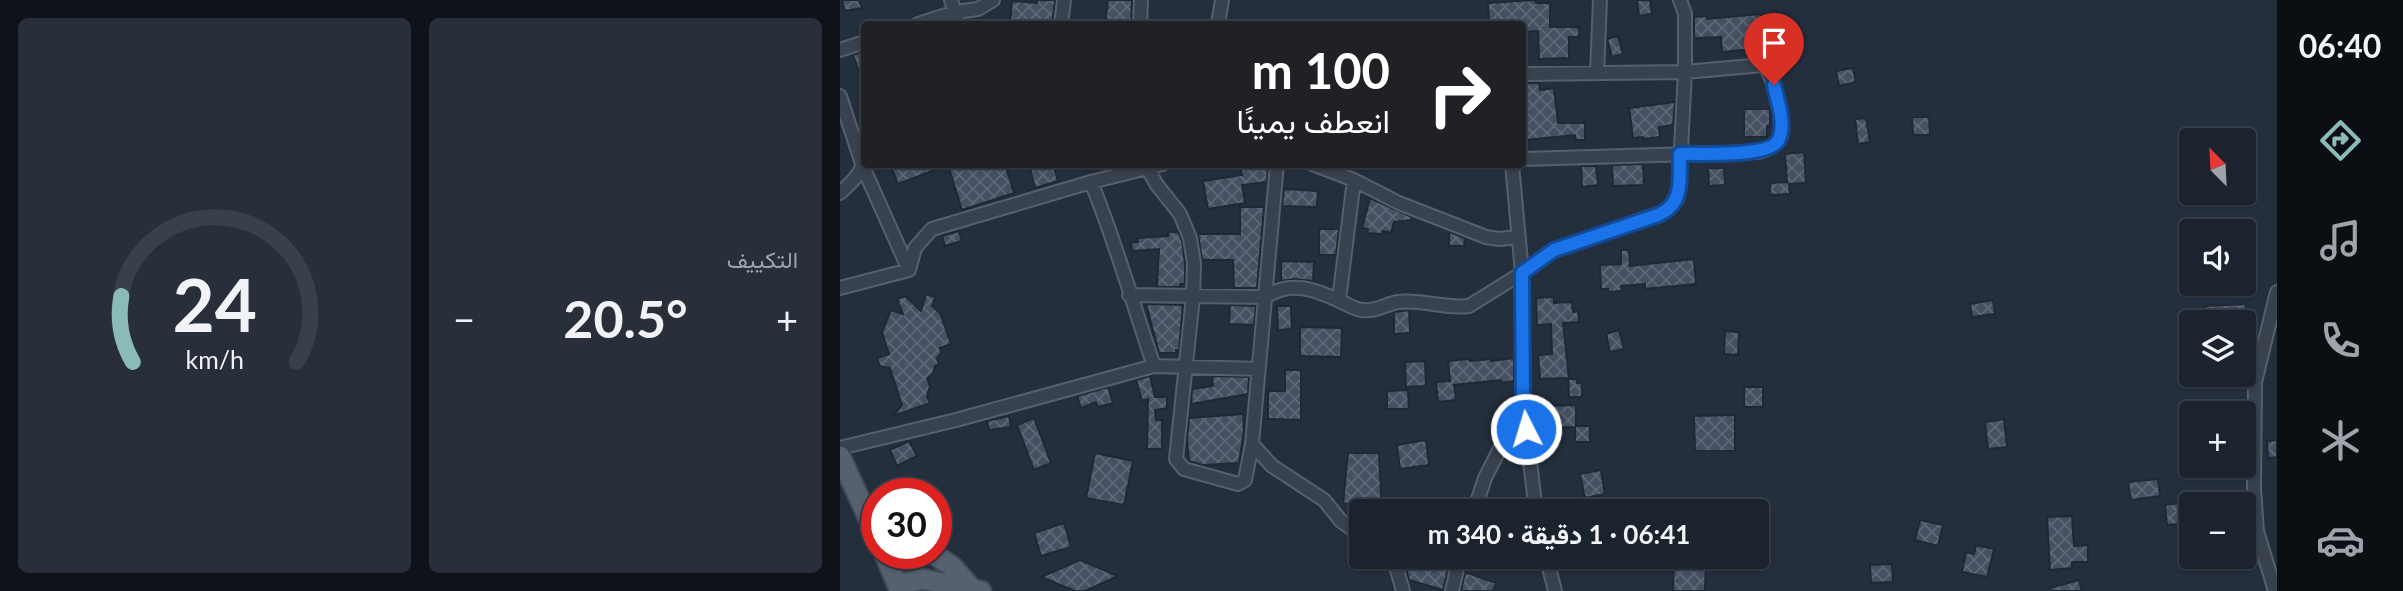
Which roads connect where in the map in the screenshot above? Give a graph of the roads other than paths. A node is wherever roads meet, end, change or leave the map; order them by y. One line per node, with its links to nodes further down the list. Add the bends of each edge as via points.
1 (993, 0): 7 (street, via 978,9)
2 (1065, 0): 9 (street)
3 (1142, 0): 10 (street)
4 (1222, 0): 11 (street)
5 (1600, 0): 15 (street)
6 (1680, 0): 14 (street, via 1685,14)
7 (955, 12): 8 (street)
8 (927, 21)
9 (1062, 21)
10 (1140, 21)
11 (1218, 21)
12 (861, 43): 13 (street)
13 (840, 50)
14 (1685, 72): 15 (street); 19 (street); 19 (street, via 1763,65 1774,85 1781,128 1776,144 1765,150)
15 (1597, 73): 16 (street)
16 (1526, 74)
17 (840, 96): 18 (street)
18 (861, 154)
19 (1680, 154): 20 (street); 33 (street, via 1677,199 1670,209 1554,250)
20 (1526, 159)
21 (861, 167): 30 (street)
22 (866, 168): 32 (street)
23 (1139, 168): 29 (street)
24 (1147, 168): 37 (street, via 1185,225 1194,263)
25 (1277, 168): 38 (street)
26 (1322, 168): 28 (street)
27 (1511, 168): 31 (street)
28 (1354, 180): 31 (street, via 1486,237); 39 (street)
29 (1091, 182): 32 (street, via 932,229 915,248); 36 (street, via 1107,218)
30 (840, 192)
31 (1519, 237): 33 (street)
32 (909, 270): 34 (street)
33 (1522, 273): 39 (street, via 1469,306 1409,301 1361,310); 43 (street)
34 (840, 288)
35 (2277, 292): 61 (street, via 2255,382 2254,476 2257,531)
36 (1129, 295): 37 (street); 40 (street)
37 (1193, 297): 38 (street); 41 (street)
38 (1265, 297): 39 (street, via 1293,287); 42 (street)
39 (1339, 300)
40 (1154, 366): 41 (street); 45 (street)
41 (1187, 367): 42 (street); 44 (street, via 1176,456 1179,464 1241,484)
42 (1259, 369): 44 (street)
43 (1523, 403): 48 (street); 49 (street)
44 (1252, 444): 50 (street, via 1272,466 1324,500)
45 (840, 448)
46 (840, 456): 47 (main road)
47 (861, 495)
48 (1478, 499)
49 (1535, 499)
50 (1349, 527)
51 (952, 566): 57 (main road)
52 (891, 569): 56 (main road)
53 (1397, 569): 58 (street)
54 (1457, 569): 59 (street)
55 (1549, 569): 60 (street)
56 (899, 588): 57 (main road, via 922,579)
57 (978, 590)
58 (1403, 591)
59 (1452, 591)
60 (1555, 591)
61 (2275, 591)

